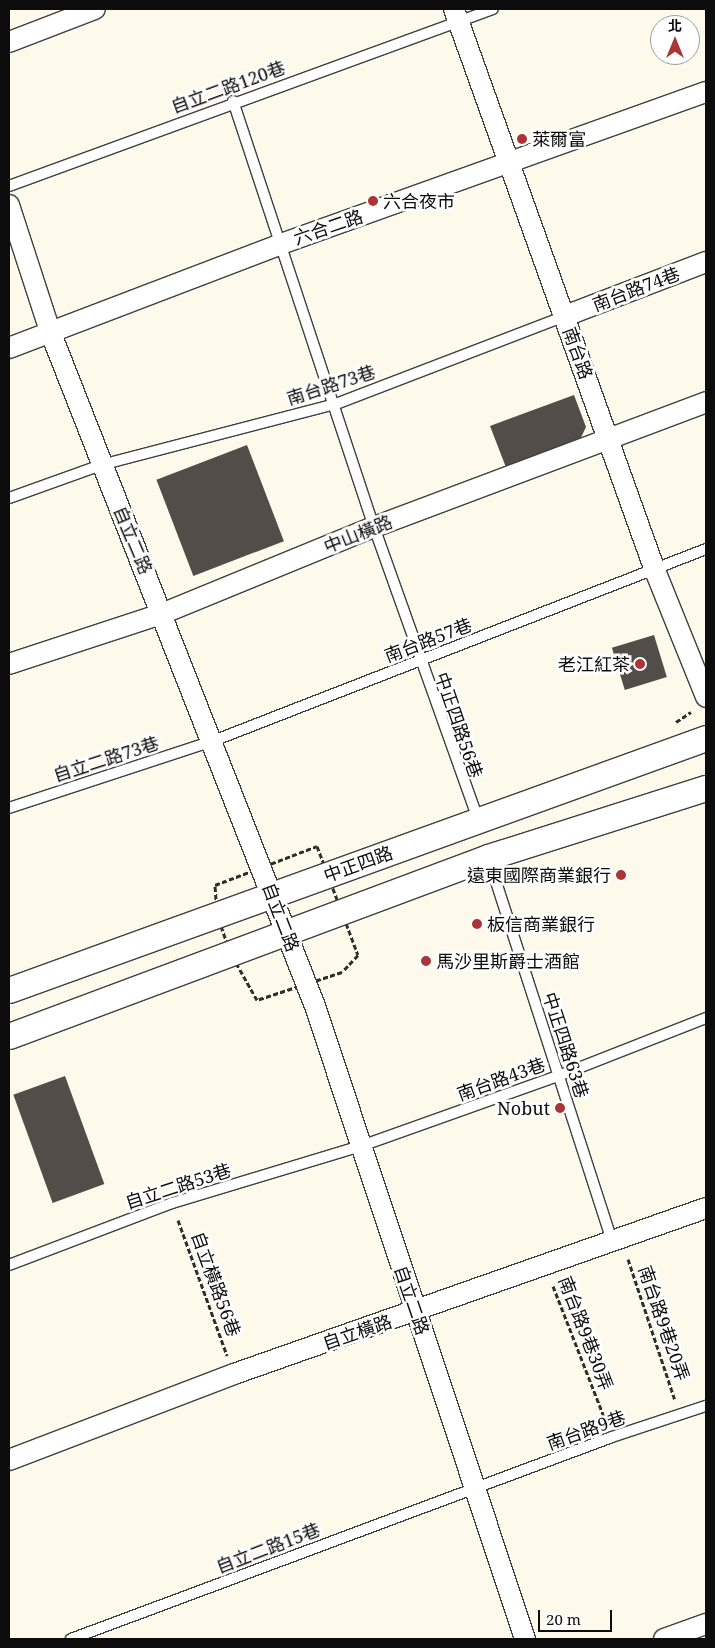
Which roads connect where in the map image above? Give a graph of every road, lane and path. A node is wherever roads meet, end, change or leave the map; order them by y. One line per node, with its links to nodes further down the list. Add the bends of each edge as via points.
1 (95, 9): 4 (street)
2 (493, 9): 3 (lane, 自立二路120巷)
3 (457, 15): 6 (lane, 自立二路120巷); 7 (street, 南台路)
4 (9, 42)
5 (706, 92): 7 (street, 六合二路)
6 (233, 101): 8 (lane, 自立二路120巷); 10 (lane, 中正四路56巷)
7 (510, 164): 10 (street, 六合二路); 12 (street, 南台路)
8 (9, 186)
9 (9, 205): 13 (street, 自立二路)
10 (281, 244): 13 (street, 六合二路); 16 (lane, 中正四路56巷)
11 (706, 262): 12 (street, 南台路74巷)
12 (565, 316): 16 (lane, 南台路73巷); 17 (street, 南台路)
13 (50, 331): 14 (street, 六合二路); 18 (street, 自立二路)
14 (9, 348)
15 (706, 402): 17 (street, 中山橫路)
16 (336, 404): 18 (lane, 南台路73巷); 20 (lane, 中正四路56巷)
17 (608, 437): 20 (street, 中山橫路); 22 (street, 南台路)
18 (101, 465): 19 (lane, 南台路73巷); 23 (street, 自立二路)
19 (9, 498)
20 (374, 526): 23 (street, 中山橫路); 24 (lane, 中正四路56巷)
21 (706, 549): 22 (lane, 南台路57巷)
22 (654, 568): 24 (lane, 南台路57巷); 26 (street, 南台路)
23 (164, 613): 25 (street, 中山橫路); 28 (street, 自立二路)
24 (420, 661): 28 (lane, 南台路57巷); 31 (lane, 中正四路56巷)
25 (9, 664)
26 (706, 697)
27 (706, 738): 31 (street, 中正四路)
28 (213, 741): 30 (lane, 自立二路73巷); 33 (street, 自立二路)
29 (706, 788): 32 (street)
30 (9, 808)
31 (478, 819): 33 (street, 中正四路)
32 (488, 857): 34 (street); 38 (lane, 中正四路63巷)
33 (272, 895): 34 (street, 自立二路); 35 (street, 中正四路)
34 (287, 933): 37 (street); 39 (street, 自立二路)
35 (9, 990)
36 (706, 1018): 38 (lane, 南台路43巷)
37 (9, 1036)
38 (558, 1076): 39 (lane, 南台路43巷); 42 (lane, 中正四路63巷)
39 (361, 1146): 40 (lane, 自立二路53巷); 45 (street, 自立二路)
40 (172, 1203): 43 (lane, 自立二路53巷); 46 (path, 自立橫路56巷)
41 (706, 1208): 42 (street, 自立橫路)
42 (617, 1242): 44 (street, 自立橫路); 48 (path, 南台路9巷20弄)
43 (9, 1265)
44 (546, 1268): 45 (street, 自立橫路); 49 (path, 南台路9巷30弄)
45 (416, 1312): 46 (street, 自立橫路); 51 (street, 自立二路)
46 (234, 1374): 50 (street, 自立橫路)
47 (706, 1406): 48 (lane, 南台路9巷)
48 (680, 1415): 49 (lane, 南台路9巷)
49 (612, 1437): 51 (lane, 南台路9巷)
50 (9, 1460)
51 (476, 1487): 53 (lane, 自立二路15巷); 54 (street, 自立二路)
52 (706, 1624): 55 (street)
53 (71, 1639)
54 (525, 1639)
55 (664, 1639)

